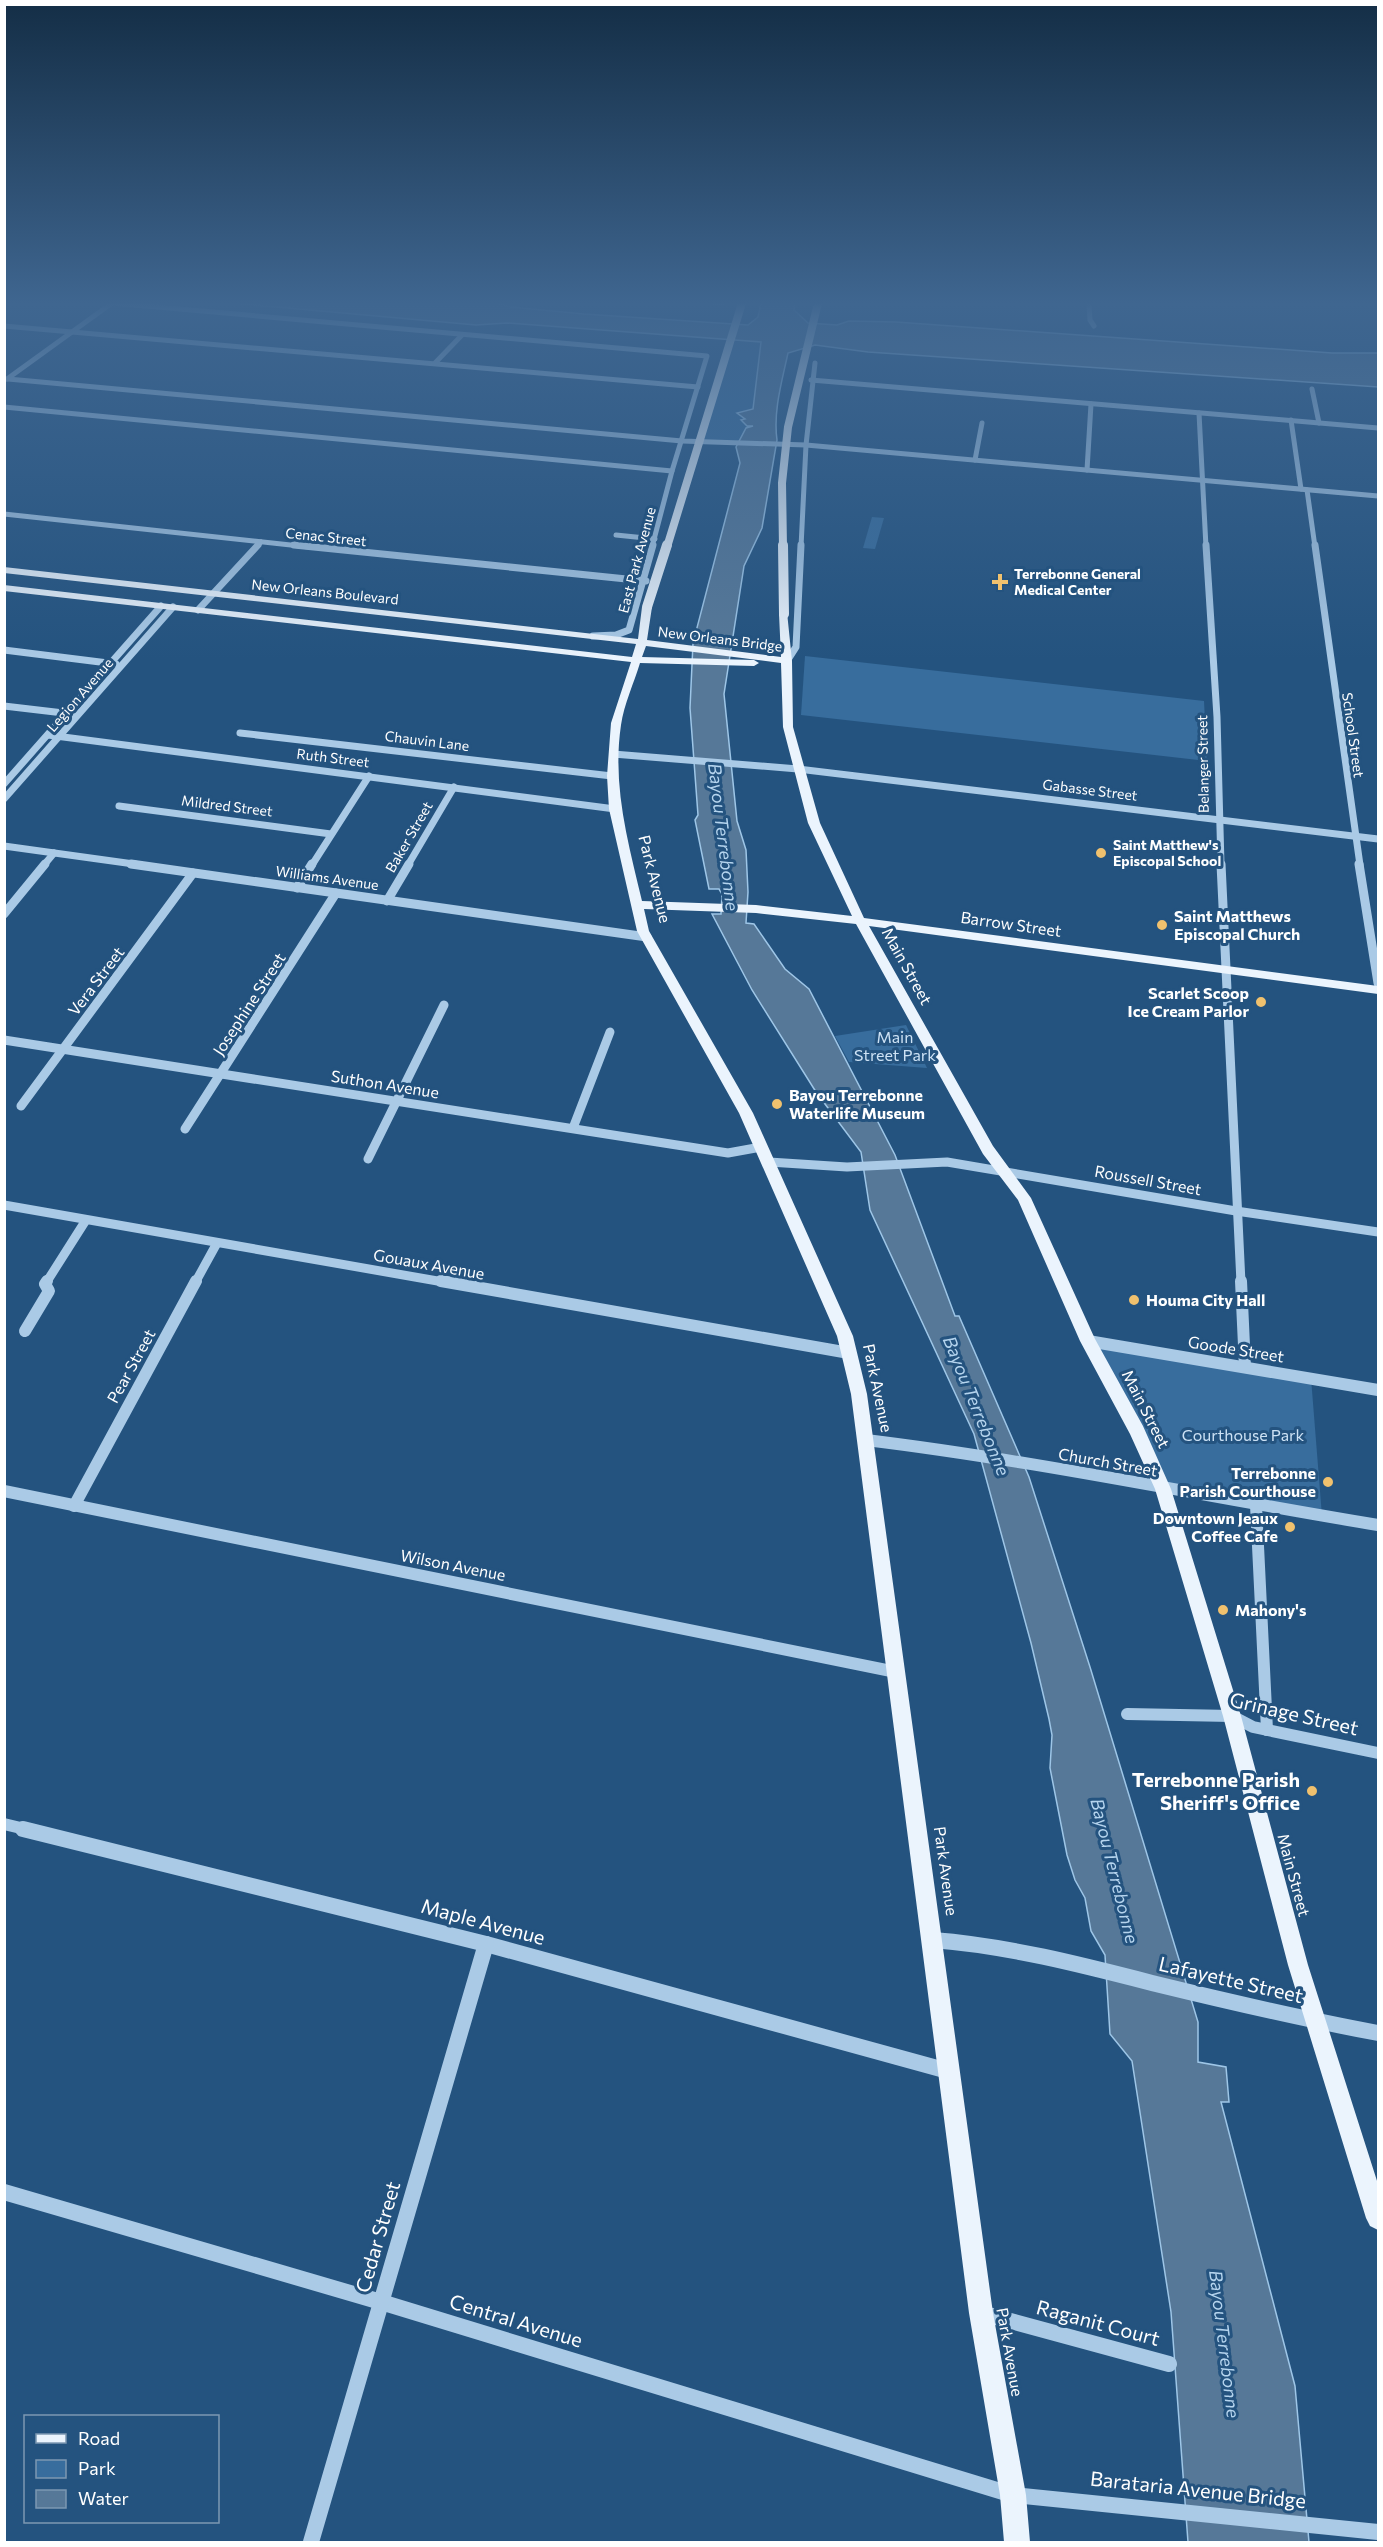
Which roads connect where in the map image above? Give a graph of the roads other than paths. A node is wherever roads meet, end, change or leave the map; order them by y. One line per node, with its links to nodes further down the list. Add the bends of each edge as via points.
1 (159, 422): 18 (street)
2 (470, 422): 14 (street)
3 (688, 422): 14 (street, East Park Avenue)
4 (707, 422): 38 (main road, Park Avenue, bridge, via 646,607)
5 (789, 422): 42 (main road, Main Street, bridge, via 782,483)
6 (808, 422): 15 (street, Main Street)
7 (1090, 422): 17 (street)
8 (1199, 422): 19 (street, Belanger Street)
9 (1291, 422): 20 (street, School Street)
10 (1308, 422): 12 (street)
11 (982, 423): 16 (street)
12 (1318, 423): 13 (street)
13 (1378, 428)
14 (682, 441): 15 (street); 18 (street, East Park Avenue)
15 (806, 445): 16 (street); 42 (street, Main Street, via 796,647)
16 (975, 460): 17 (street)
17 (1087, 470): 19 (street)
18 (672, 471): 24 (street, East Park Avenue)
19 (1201, 481): 20 (street); 60 (street, Belanger Street, via 1219,733)
20 (1304, 490): 21 (street); 62 (street, School Street)
21 (1378, 496)
22 (4, 514): 25 (street, Cenac Street)
23 (616, 535): 24 (street)
24 (655, 539): 27 (street, East Park Avenue)
25 (261, 543): 27 (street, Cenac Street); 29 (street)
26 (4, 570): 29 (main road, New Orleans Boulevard)
27 (646, 581): 35 (street, East Park Avenue, via 629,630)
28 (4, 588): 30 (main road, New Orleans Boulevard)
29 (213, 593): 32 (street); 33 (main road, New Orleans Boulevard)
30 (161, 606): 31 (main road, New Orleans Boulevard); 36 (street, Legion Avenue)
31 (172, 607): 32 (main road, New Orleans Boulevard); 37 (street, Legion Avenue)
32 (198, 610): 34 (main road, New Orleans Boulevard)
33 (420, 616): 34 (main road); 35 (main road, New Orleans Boulevard)
34 (409, 634): 41 (main road, New Orleans Boulevard)
35 (593, 636): 38 (main road, New Orleans Boulevard)
36 (132, 640): 37 (street); 43 (street, Legion Avenue)
37 (142, 641): 44 (street, Legion Avenue)
38 (642, 642): 40 (main road, New Orleans Bridge); 41 (main road, Park Avenue)
39 (4, 650): 43 (street)
40 (738, 658): 41 (main road, New Orleans Bridge); 42 (main road, New Orleans Bridge)
41 (636, 660): 51 (main road, Park Avenue, via 616,723)
42 (787, 661): 52 (main road, Main Street, via 788,727)
43 (112, 664): 44 (street); 46 (street, Legion Avenue)
44 (122, 665): 47 (street, Legion Avenue)
45 (4, 706): 46 (street)
46 (67, 714): 47 (street); 49 (street, Legion Avenue)
47 (78, 715): 50 (street, Legion Avenue)
48 (240, 733): 54 (street, Chauvin Lane)
49 (48, 735): 50 (street, Ruth Street); 55 (street, Legion Avenue)
50 (59, 736): 53 (street, Ruth Street); 55 (street, Legion Avenue)
51 (613, 754): 52 (street, Gabasse Street); 54 (main road, Park Avenue)
52 (798, 770): 60 (street, Gabasse Street); 72 (main road, Main Street, via 814,823)
53 (369, 776): 56 (street, Ruth Street); 61 (street)
54 (612, 776): 59 (main road, Park Avenue)
55 (7, 787): 57 (street, Legion Avenue)
56 (454, 787): 59 (street, Ruth Street); 69 (street, Baker Street)
57 (4, 799)
58 (119, 806): 61 (street, Mildred Street)
59 (615, 809): 70 (main road, Park Avenue)
60 (1219, 819): 62 (street, Gabasse Street); 74 (street, Belanger Street)
61 (331, 834): 67 (street)
62 (1355, 836): 63 (street, Gabasse Street); 75 (street, School Street)
63 (1378, 839)
64 (4, 846): 65 (street, Williams Avenue)
65 (54, 853): 66 (street, Williams Avenue); 71 (street)
66 (193, 873): 67 (street, Williams Avenue); 80 (street, Vera Street)
67 (297, 888): 68 (street, Williams Avenue)
68 (336, 893): 69 (street, Williams Avenue); 81 (street, Josephine Street)
69 (387, 901): 73 (street, Williams Avenue)
70 (637, 905): 72 (main road, Barrow Street, via 756,909); 73 (main road, Park Avenue)
71 (4, 914)
72 (860, 921): 74 (main road, Barrow Street); 89 (main road, Main Street)
73 (647, 937): 86 (main road, Park Avenue)
74 (1227, 970): 76 (main road, Barrow Street); 91 (street, Belanger Street)
75 (1378, 983)
76 (1378, 990)
77 (444, 1005): 82 (street)
78 (610, 1032): 84 (street)
79 (4, 1040): 80 (street, Suthon Avenue)
80 (62, 1049): 81 (street, Suthon Avenue); 83 (street, Vera Street)
81 (221, 1074): 82 (street, Suthon Avenue); 85 (street, Josephine Street)
82 (396, 1101): 84 (street, Suthon Avenue); 87 (street)
83 (21, 1106)
84 (573, 1128): 86 (street, Suthon Avenue, via 728,1153)
85 (185, 1130)
86 (765, 1154): 88 (street, Suthon Avenue, via 847,1167); 97 (main road, Park Avenue)
87 (368, 1159)
88 (912, 1163): 89 (street, Roussell Street, via 947,1162)
89 (1002, 1170): 91 (street, Roussell Street); 96 (main road, Main Street, via 1024,1198)
90 (4, 1205): 92 (street, Gouaux Avenue)
91 (1236, 1211): 93 (street, Roussell Street); 98 (street, Belanger Street)
92 (86, 1220): 94 (street, Gouaux Avenue); 95 (street, via 45,1284 50,1291)
93 (1378, 1232)
94 (217, 1243): 97 (street, Gouaux Avenue); 104 (street, Pear Street)
95 (26, 1330)
96 (1088, 1341): 98 (street, Goode Street); 101 (main road, Main Street, via 1137,1431)
97 (849, 1353): 100 (main road, Park Avenue)
98 (1245, 1367): 99 (street, Goode Street)
99 (1378, 1390)
100 (866, 1440): 101 (street, Church Street, via 978,1454); 106 (main road, Park Avenue)
101 (1163, 1489): 103 (street, Church Street); 108 (main road, Main Street)
102 (4, 1491): 104 (street, Wilson Avenue)
103 (1256, 1505): 105 (street, Church Street); 109 (street)
104 (74, 1506): 106 (street, Wilson Avenue)
105 (1378, 1525)
106 (896, 1672): 112 (main road, Park Avenue)
107 (1127, 1714): 108 (street, Grinage Street)
108 (1232, 1716): 109 (street, Grinage Street); 114 (main road, Main Street, via 1298,1965)
109 (1267, 1730): 110 (street, Grinage Street)
110 (1378, 1754)
111 (4, 1824): 113 (street, Maple Avenue)
112 (933, 1940): 114 (street, Lafayette Street, via 964,1942 1073,1964); 116 (main road, Park Avenue)
113 (486, 1944): 116 (street, Maple Avenue); 119 (street, Cedar Street)
114 (1317, 2022): 115 (street, Lafayette Street); 118 (main road, Main Street)
115 (1378, 2033)
116 (948, 2071): 120 (main road, Park Avenue)
117 (4, 2192): 119 (street, Central Avenue)
118 (1378, 2218)
119 (381, 2302): 122 (street, Central Avenue); 124 (street, Cedar Street)
120 (981, 2313): 121 (street, Raganit Court); 122 (main road, Park Avenue)
121 (1169, 2364)
122 (1013, 2495): 123 (street, Barataria Avenue Bridge); 125 (main road, Park Avenue)
123 (1378, 2532)
124 (311, 2542)
125 (1017, 2542)

